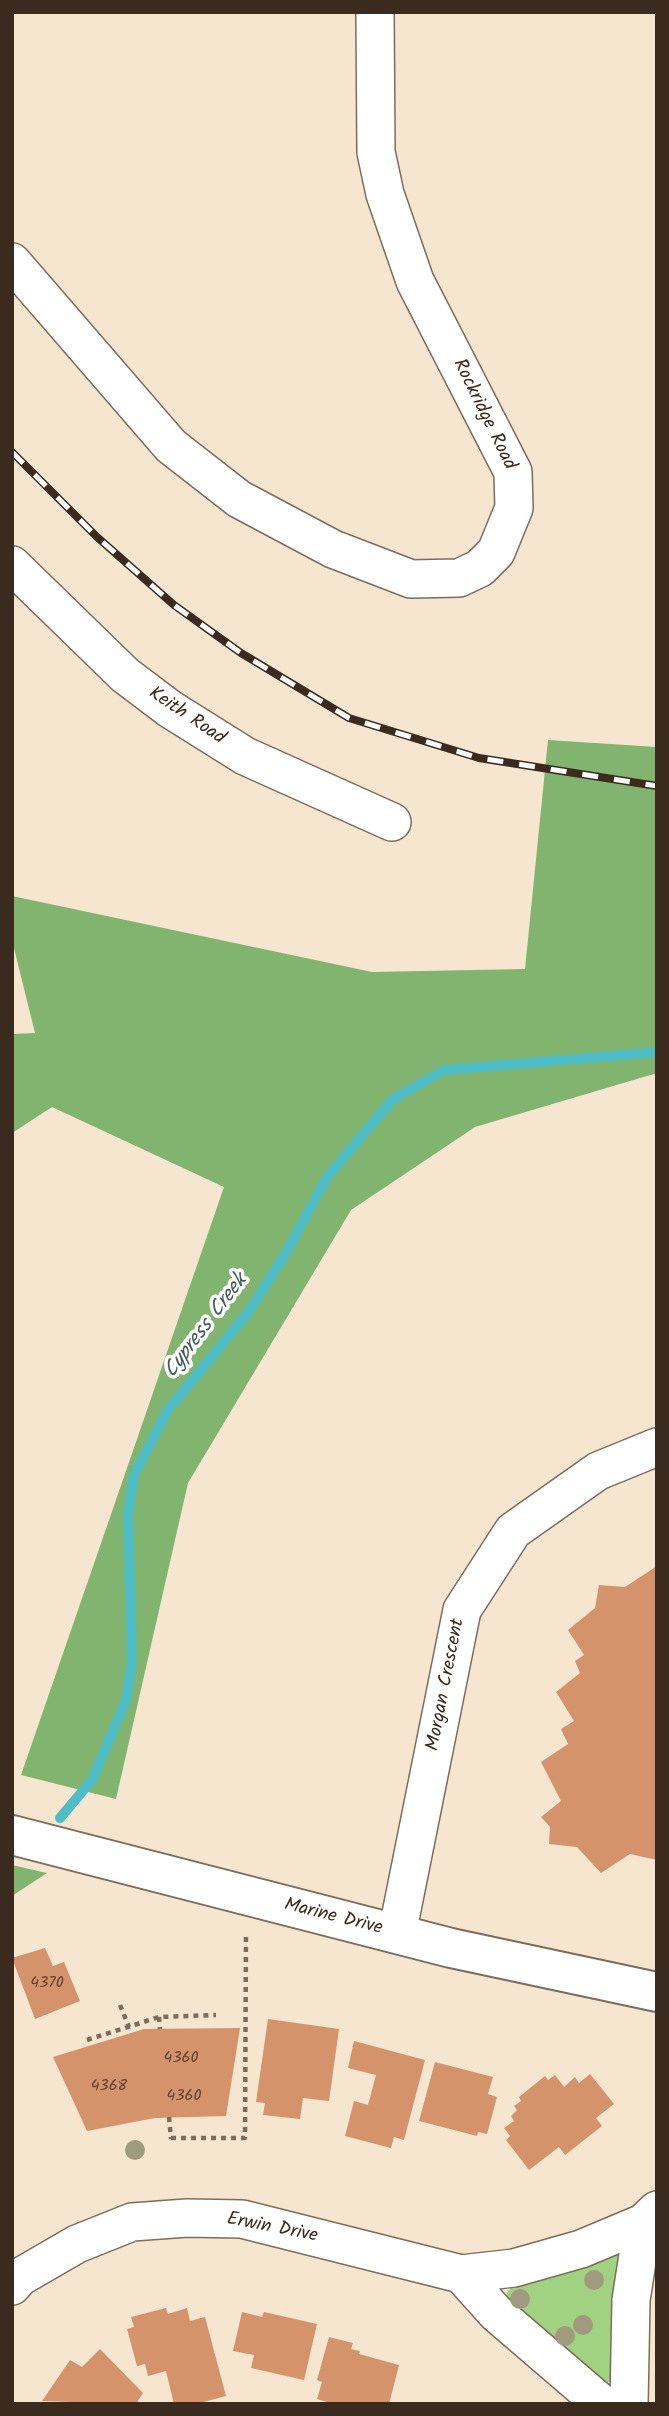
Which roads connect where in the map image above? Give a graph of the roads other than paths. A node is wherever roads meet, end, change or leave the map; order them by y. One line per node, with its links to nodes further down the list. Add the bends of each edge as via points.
1 (374, 12): 2 (street, Rockridge Road, via 376,152 385,194 415,281 513,472 514,508 496,552 480,568 459,578 411,579 333,549 239,499 171,446)
2 (12, 261)
3 (12, 565): 4 (street, Keith Road, via 125,675 170,709 245,756)
4 (392, 822)
5 (657, 1447): 7 (street, Morgan Crescent, via 598,1471 513,1531 462,1610)
6 (12, 1835): 7 (main road, Marine Drive)
7 (397, 1934): 8 (main road, Marine Drive)
8 (657, 1993)
9 (650, 2216): 10 (street, Erwin Drive, via 581,2249 525,2265); 13 (street, Erwin Drive, via 631,2300)
10 (461, 2274): 11 (street, Erwin Drive, via 242,2220 187,2218 132,2222 77,2244); 12 (street, via 496,2313)
11 (12, 2286)
12 (602, 2404)
13 (629, 2404)

